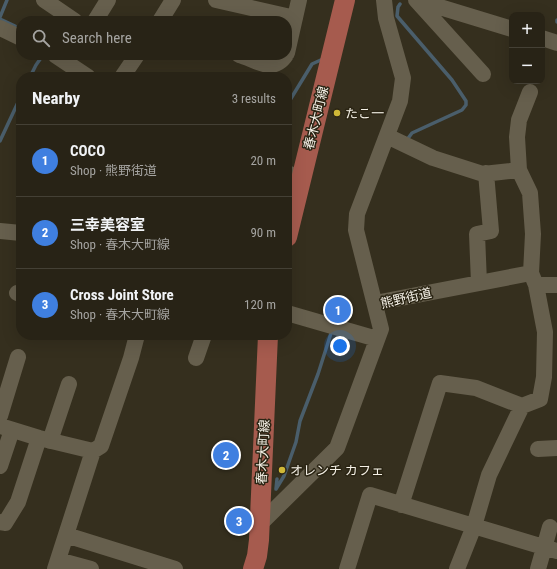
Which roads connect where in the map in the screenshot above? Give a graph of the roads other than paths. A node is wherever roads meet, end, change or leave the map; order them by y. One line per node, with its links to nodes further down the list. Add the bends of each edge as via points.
1 (44, 0): 9 (street)
2 (108, 0): 10 (street)
3 (174, 0): 11 (street)
4 (216, 0): 12 (street)
5 (300, 0): 14 (street)
6 (345, 0): 32 (main road, 春木大町線)
7 (384, 0): 29 (street, via 386,18 403,78 400,101)
8 (417, 0): 16 (street); 27 (street)
9 (68, 16)
10 (98, 16)
11 (163, 16)
12 (286, 16)
13 (292, 17): 14 (street)
14 (295, 18): 17 (street)
15 (0, 28): 18 (street)
16 (509, 28)
17 (292, 30)
18 (16, 36)
19 (545, 39): 20 (street)
20 (557, 42)
21 (62, 60): 25 (street)
22 (131, 60): 26 (street)
23 (251, 60): 24 (street, via 269,65)
24 (281, 60)
25 (80, 72)
26 (125, 72)
27 (483, 74)
28 (530, 92): 30 (street, via 519,120)
29 (386, 136): 31 (street, via 433,158); 39 (street, via 357,214 356,230)
30 (519, 170): 31 (street); 36 (street, via 530,193)
31 (486, 173): 37 (street, via 491,232 477,234)
32 (294, 175): 33 (main road, 春木大町線)
33 (292, 193)
34 (16, 233): 35 (street)
35 (1, 234)
36 (534, 279): 37 (street, 熊野街道); 38 (street, 熊野街道); 47 (street)
37 (479, 283): 39 (street, 熊野街道)
38 (557, 285)
39 (375, 303): 44 (street, 熊野街道, via 381,329)
40 (292, 314): 44 (street)
41 (136, 340): 55 (street, via 101,446)
42 (202, 340): 46 (street)
43 (268, 340): 59 (main road, 春木大町線)
44 (378, 340): 59 (street, 熊野街道, via 337,448)
45 (18, 357): 50 (street)
46 (196, 358)
47 (550, 368): 49 (street, via 540,399)
48 (69, 384): 52 (street)
49 (522, 406): 57 (street, via 476,388 440,383); 60 (street, via 489,475)
50 (0, 416)
51 (6, 428): 52 (street); 56 (street)
52 (45, 439): 55 (street); 58 (street, via 18,502 5,523)
53 (557, 448): 54 (street)
54 (538, 449)
55 (93, 451): 62 (street)
56 (0, 466)
57 (402, 505): 60 (street); 68 (street, via 370,495)
58 (0, 522)
59 (260, 524): 67 (main road, 春木大町線)
60 (474, 526): 63 (street); 69 (street)
61 (550, 528): 63 (street)
62 (66, 535): 64 (street); 66 (street)
63 (551, 549): 70 (street)
64 (57, 565): 65 (street)
65 (91, 569)
66 (175, 569)
67 (253, 569)
68 (348, 569)
69 (457, 569)
70 (538, 569)

